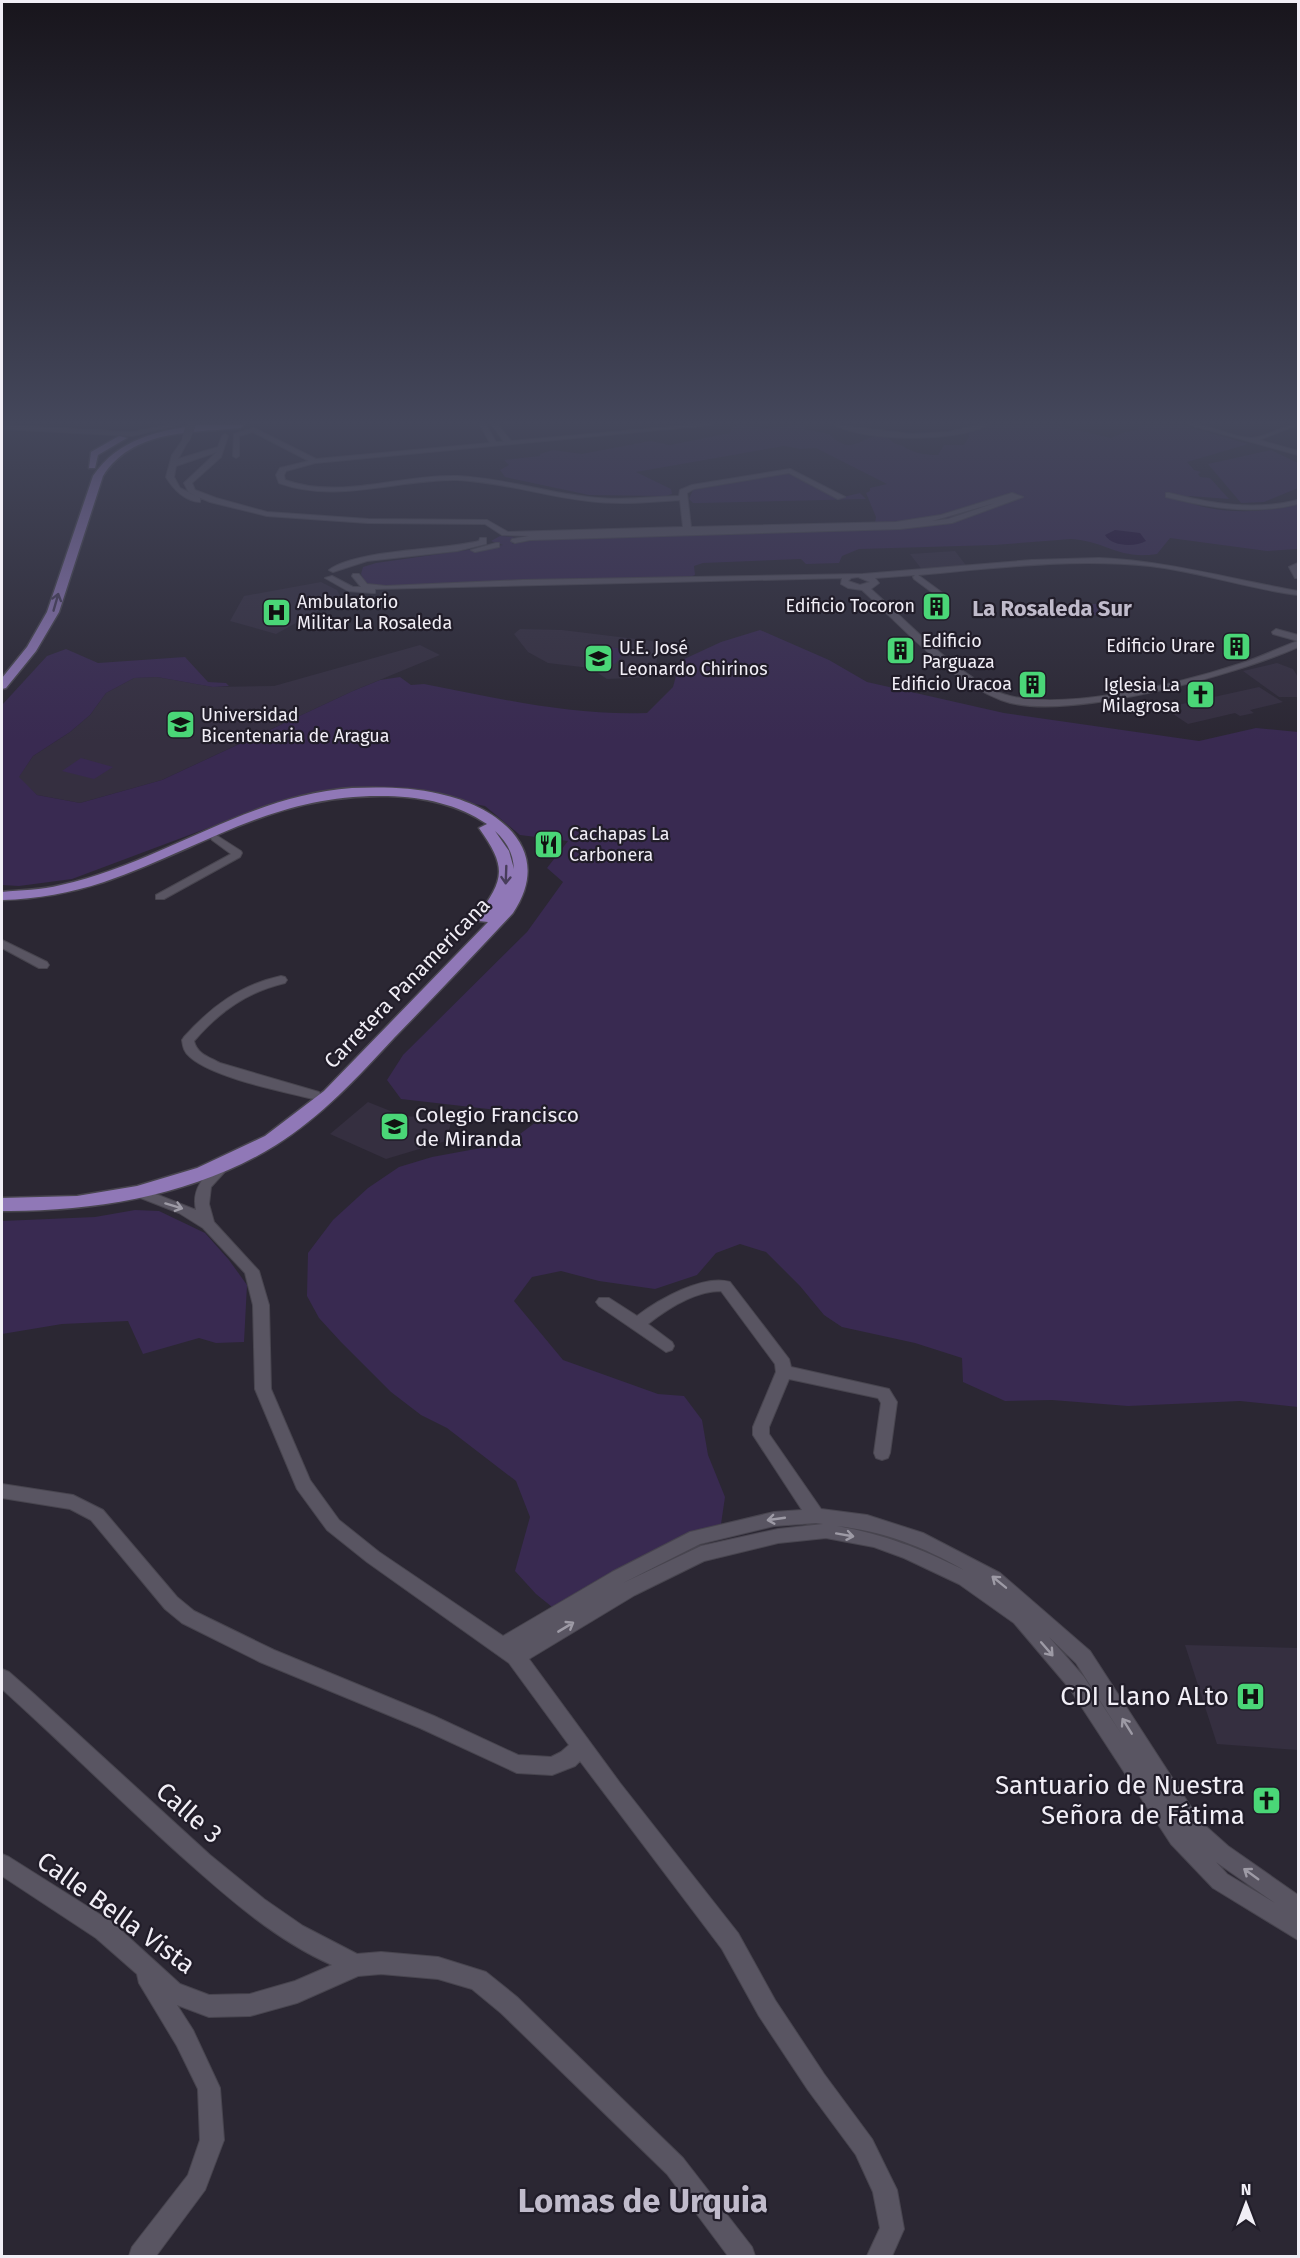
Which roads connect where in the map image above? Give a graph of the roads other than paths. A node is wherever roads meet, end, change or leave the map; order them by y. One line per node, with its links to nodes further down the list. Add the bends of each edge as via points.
1 (71, 530): 25 (main road, via 32,633)
2 (78, 530): 26 (main road, one-way to 2, via 32,648 53,612)
3 (486, 530): 8 (street)
4 (501, 530): 7 (street)
5 (714, 530): 6 (street)
6 (688, 531): 7 (street)
7 (510, 536): 8 (street); 9 (street)
8 (484, 538): 9 (street); 14 (street, via 483,542 465,547 366,559)
9 (496, 545): 13 (street, via 373,562)
10 (1287, 557): 11 (street)
11 (1299, 557)
12 (1299, 565): 16 (street, via 1293,567)
13 (356, 573): 14 (street); 18 (street, via 364,586 386,588 606,580)
14 (331, 574): 18 (street, via 358,590 388,592 594,583)
15 (862, 576): 18 (street); 19 (street, via 873,579); 20 (street, via 1122,562 1185,569)
16 (1299, 576)
17 (917, 578): 19 (street); 20 (street, via 1072,566 1137,567 1185,573 1255,591); 21 (street)
18 (846, 580): 19 (street)
19 (869, 586): 24 (street, via 917,634 981,686 1018,702 1102,698 1273,658)
20 (1299, 595)
21 (941, 596)
22 (1276, 632): 23 (street)
23 (1299, 638)
24 (1299, 644)
25 (2, 673)
26 (2, 685)
27 (216, 838): 29 (street, via 236,855); 30 (main road, Carretera Panamericana, via 95,888 54,898); 34 (main road, Carretera Panamericana, one-way to 34, via 307,804 341,798 397,798 467,814 485,826 505,854 506,886 498,904)
28 (2, 896): 35 (main road, Carretera Panamericana, via 69,888 267,810 344,793 435,796 487,816 505,831 520,852 524,866 508,910 330,1095 271,1140)
29 (160, 897)
30 (2, 903)
31 (2, 944): 32 (street)
32 (43, 965)
33 (281, 980): 34 (street, via 252,986 205,1020 188,1040 189,1048 211,1063)
34 (314, 1095): 37 (main road, Carretera Panamericana, via 260,1134 188,1167 79,1192)
35 (226, 1163): 36 (main road, Carretera Panamericana); 39 (street, via 202,1188 200,1202)
36 (138, 1192): 38 (main road, Carretera Panamericana, via 76,1203); 39 (street, one-way to 39, via 184,1209)
37 (2, 1195)
38 (2, 1205)
39 (208, 1224): 48 (street, via 252,1271 261,1305 263,1389 303,1484 333,1525)
40 (604, 1302): 41 (street)
41 (637, 1324): 42 (street); 43 (street, via 678,1299 725,1286 783,1363)
42 (666, 1346)
43 (784, 1372): 44 (street, via 883,1393 890,1402); 46 (street, via 761,1435)
44 (882, 1453)
45 (2, 1491): 50 (street, via 73,1502 97,1515 171,1603 188,1617 267,1656 517,1764 552,1766 568,1759)
46 (816, 1516): 47 (street, via 867,1522); 48 (street, one-way to 48, via 774,1519 696,1537 618,1577)
47 (914, 1545): 48 (street, one-way to 47, via 701,1554 778,1536 826,1531); 52 (street, one-way to 47, via 1221,1853 1193,1828 1083,1657 993,1578); 53 (street, one-way to 53, via 1020,1617 1077,1683 1178,1837 1220,1881)
48 (509, 1651): 50 (street)
49 (2, 1678): 55 (street, Calle 3, via 130,1798 249,1901)
50 (581, 1746): 58 (street, via 729,1941 767,2008 864,2147 885,2190 892,2229)
51 (2, 1864): 54 (street, Calle Bella Vista, via 104,1930)
52 (1299, 1907)
53 (1299, 1930)
54 (140, 1963): 55 (street, Calle Bella Vista, via 173,1992 209,2006 260,2003 297,1992); 56 (street, via 185,2038 209,2088 212,2140 197,2182)
55 (347, 1968): 57 (street, via 381,1963 438,1968 478,1980 509,2005 675,2166)
56 (141, 2256)
57 (743, 2256)
58 (879, 2256)

